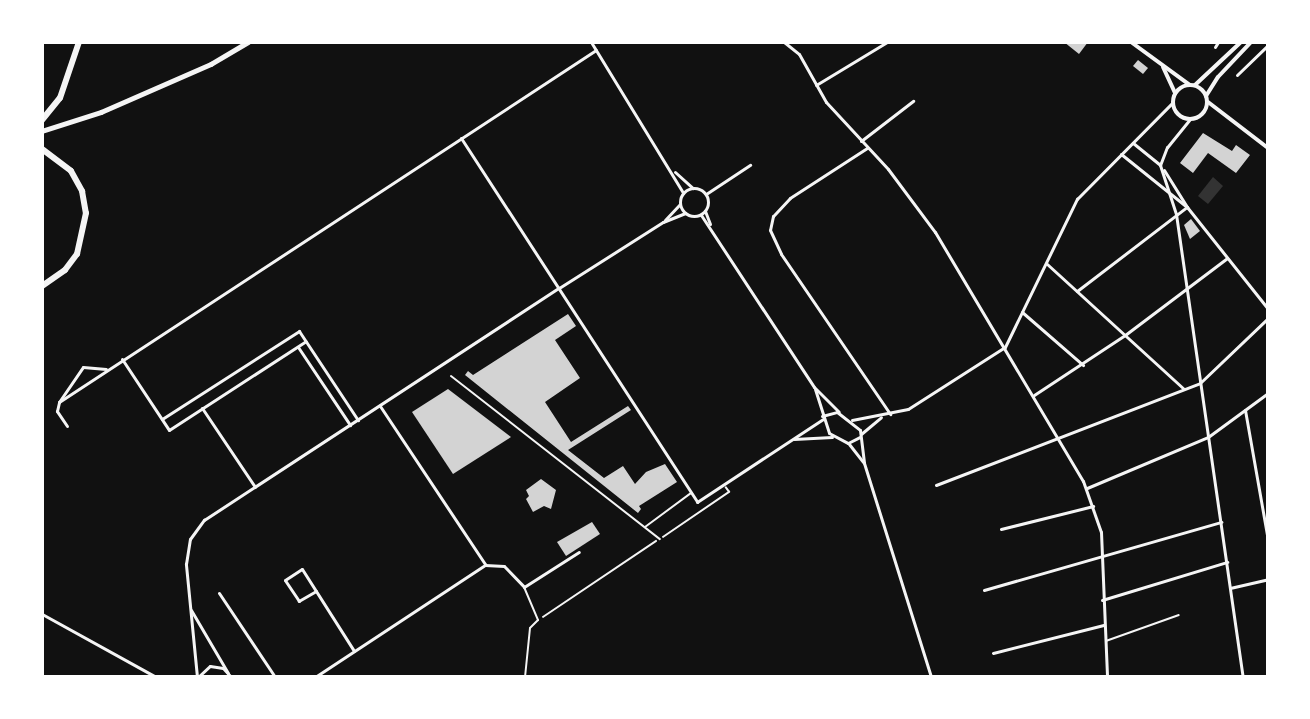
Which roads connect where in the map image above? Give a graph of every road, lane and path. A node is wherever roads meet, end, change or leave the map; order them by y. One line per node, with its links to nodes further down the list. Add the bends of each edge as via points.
1 (79, 42): 24 (highway, via 60,98)
2 (248, 42): 25 (main road, via 211,64 101,112)
3 (591, 42): 12 (street)
4 (784, 42): 15 (street, via 799,54)
5 (886, 42): 15 (street)
6 (1131, 42): 13 (street)
7 (1218, 42): 11 (street)
8 (1241, 42): 16 (street)
9 (1251, 42): 18 (street, via 1218,77)
10 (1268, 45): 14 (street)
11 (1215, 47)
12 (596, 50): 26 (street); 35 (street)
13 (1163, 66): 16 (street); 17 (street)
14 (1237, 75)
15 (816, 85): 27 (street, via 825,102)
16 (1192, 85): 17 (street); 18 (street)
17 (1175, 93): 20 (street)
18 (1206, 99): 21 (street); 22 (street)
19 (913, 101): 27 (street)
20 (1173, 102): 23 (street, via 1181,117); 28 (street)
21 (1219, 111): 22 (street); 30 (street)
22 (1203, 112): 23 (street)
23 (1190, 119): 34 (street, via 1167,147)
24 (42, 120)
25 (42, 130)
26 (461, 138): 51 (street); 61 (street)
27 (861, 141): 29 (street)
28 (1133, 143): 32 (street); 34 (street)
29 (867, 148): 60 (street, via 913,200); 76 (street, via 790,198 773,216 770,232)
30 (1268, 148)
31 (42, 149): 50 (highway, via 71,171 82,191 86,213 77,254 65,270)
32 (1121, 154): 38 (street); 49 (street, via 1077,199)
33 (750, 165): 39 (street)
34 (1160, 165): 38 (street); 41 (street)
35 (673, 171): 36 (street); 37 (street)
36 (693, 188): 37 (street); 39 (street)
37 (683, 193): 40 (street)
38 (1170, 193): 41 (street); 44 (street)
39 (706, 194): 42 (street)
40 (680, 204): 43 (street); 46 (street)
41 (1187, 207): 44 (street); 48 (street)
42 (705, 211): 45 (street); 47 (street)
43 (685, 213): 45 (street); 46 (street)
44 (1176, 214): 52 (street); 53 (street)
45 (700, 215): 47 (street)
46 (663, 222): 51 (street)
47 (710, 225): 68 (street)
48 (1227, 258): 52 (street); 54 (street)
49 (1047, 264): 53 (street); 55 (street)
50 (42, 286)
51 (559, 288): 73 (street); 96 (street)
52 (1187, 290): 57 (street); 66 (street)
53 (1077, 291): 57 (street)
54 (1268, 309)
55 (1022, 312): 60 (street); 62 (street)
56 (1268, 318): 66 (street)
57 (1125, 335): 62 (street); 69 (street)
58 (306, 341): 59 (street); 80 (street, via 299,331); 81 (street)
59 (298, 347): 74 (street); 83 (street)
60 (1005, 347): 71 (street); 76 (street, via 926,400)
61 (122, 359): 63 (street); 80 (street)
62 (1083, 365): 71 (street)
63 (106, 369): 65 (street, via 86,365); 67 (street)
64 (451, 376): 99 (street)
65 (75, 378): 67 (street, via 77,385); 72 (street)
66 (1200, 382): 69 (street); 87 (street)
67 (82, 386): 72 (street)
68 (814, 387): 77 (street); 79 (street)
69 (1184, 389): 88 (street)
70 (1268, 393): 75 (street)
71 (1034, 395): 88 (street)
72 (59, 402): 84 (street, via 57,411)
73 (380, 406): 81 (street); 106 (street)
74 (202, 408): 80 (street, via 169,430); 94 (street)
75 (1245, 410): 87 (street); 102 (street)
76 (890, 414): 78 (street)
77 (843, 415): 79 (street, via 830,412); 82 (street)
78 (882, 416): 82 (street); 85 (street)
79 (822, 418): 86 (street); 89 (street)
80 (162, 419)
81 (358, 420): 83 (street)
82 (852, 420): 85 (street)
83 (350, 425): 94 (street)
84 (67, 426)
85 (860, 436): 90 (street); 91 (street)
86 (834, 437): 89 (street); 90 (street)
87 (1208, 437): 95 (street); 98 (street)
88 (1061, 439): 93 (street); 95 (street)
89 (792, 440): 92 (street)
90 (848, 443): 91 (street)
91 (864, 463): 128 (street)
92 (723, 485): 96 (street, via 698,502); 101 (path, via 729,492)
93 (936, 485)
94 (255, 487): 114 (street, via 204,520 190,539 186,564)
95 (1087, 488): 97 (street)
96 (691, 493): 99 (street)
97 (1093, 506): 100 (street); 104 (street)
98 (1221, 522): 104 (street); 105 (street)
99 (645, 527): 101 (street)
100 (1001, 529)
101 (660, 539): 117 (path)
102 (1268, 541)
103 (579, 552): 108 (street)
104 (1103, 558): 110 (street); 113 (street)
105 (1227, 562): 109 (street); 113 (street)
106 (485, 565): 108 (street, via 498,564 509,569); 120 (street)
107 (1268, 579): 109 (street)
108 (524, 587): 117 (street)
109 (1230, 588): 130 (street)
110 (984, 590)
111 (316, 591): 111 (street, via 302,569 285,580 299,601); 120 (street)
112 (219, 593): 125 (street)
113 (1102, 600): 118 (street)
114 (190, 608): 122 (street); 124 (street)
115 (42, 614): 123 (street)
116 (1179, 615): 119 (lane)
117 (538, 620): 127 (street, via 530,628)
118 (1104, 625): 119 (street); 121 (street)
119 (1105, 641): 129 (street)
120 (354, 651): 126 (street)
121 (993, 653)
122 (230, 675): 124 (street, via 210,666)
123 (156, 677)
124 (198, 677)
125 (275, 677)
126 (315, 677)
127 (525, 677)
128 (931, 677)
129 (1107, 677)
130 (1244, 677)

